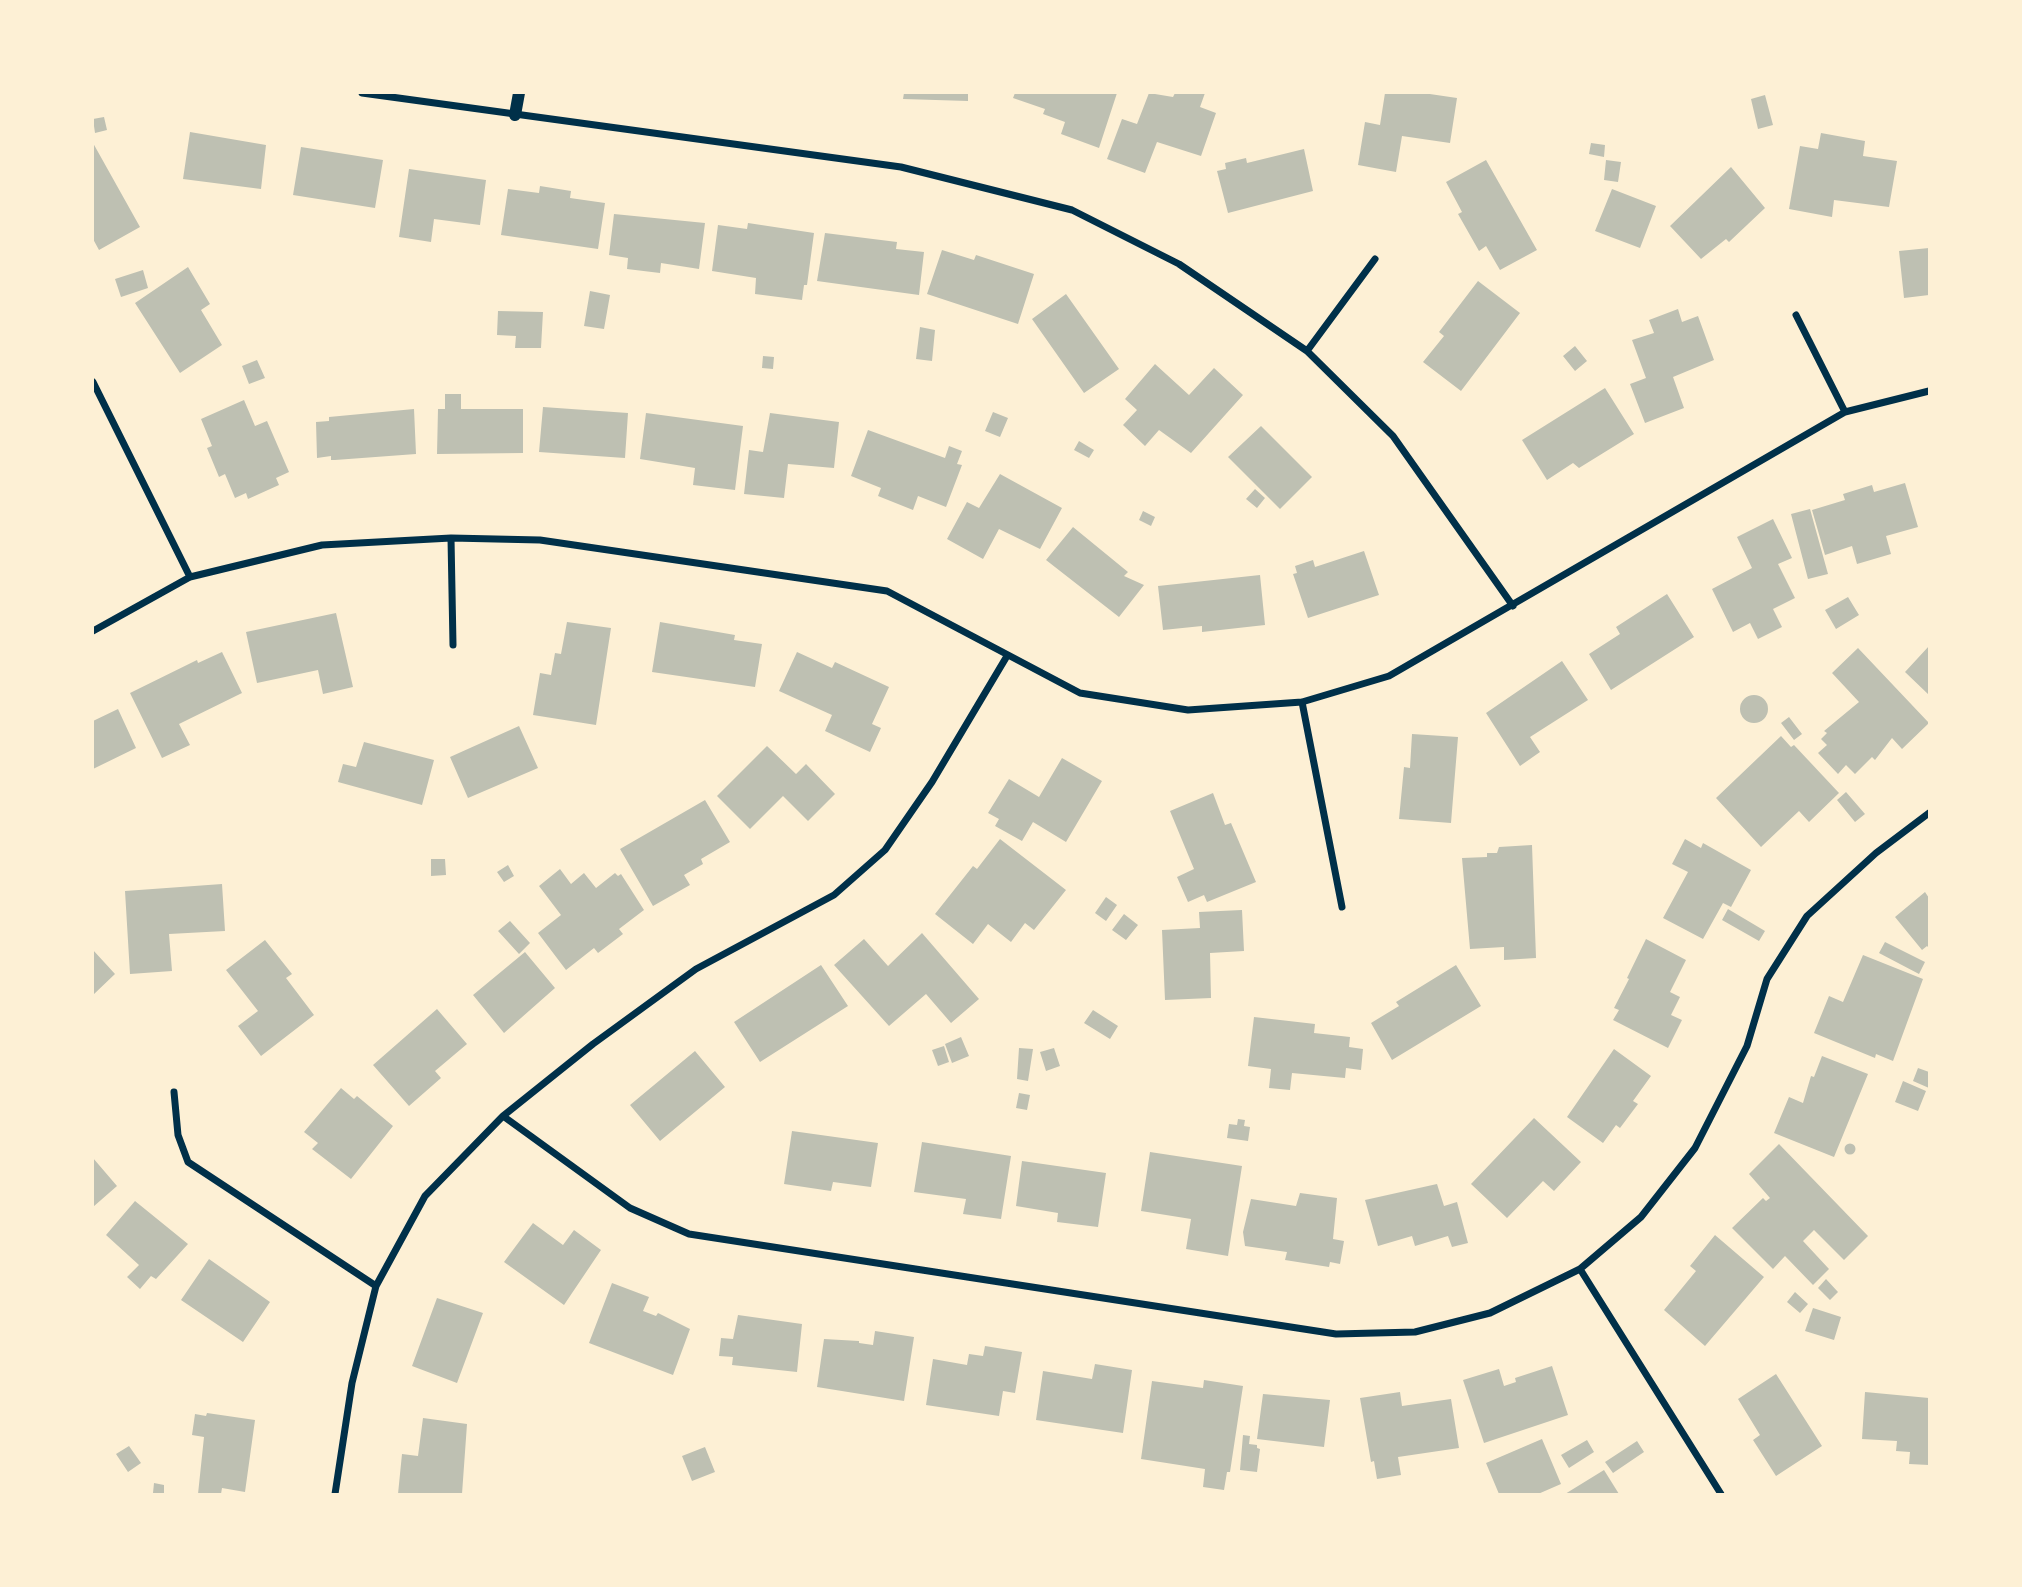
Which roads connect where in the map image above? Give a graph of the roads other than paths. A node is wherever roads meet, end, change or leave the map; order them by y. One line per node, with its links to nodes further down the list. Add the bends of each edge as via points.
1 (362, 93): 3 (street)
2 (519, 93): 3 (street)
3 (515, 115): 6 (street, via 901,167 1072,210 1179,264)
4 (1375, 259): 6 (street)
5 (1796, 315): 9 (street)
6 (1307, 351): 12 (street, via 1393,436)
7 (93, 382): 11 (street)
8 (1929, 391): 9 (street)
9 (1844, 412): 12 (street)
10 (451, 538): 11 (street, via 322,545); 14 (street); 15 (street, via 540,540 887,591)
11 (190, 577): 13 (street)
12 (1513, 606): 16 (street, via 1389,676)
13 (93, 631)
14 (453, 645)
15 (1007, 656): 16 (street, via 1080,693 1120,700 1188,710); 20 (street, via 932,782 885,850 834,895 696,969)
16 (1302, 702): 18 (street)
17 (1929, 813): 21 (street, via 1807,916 1767,979 1747,1046 1695,1148 1641,1217)
18 (1342, 906)
19 (174, 1092): 22 (street, via 178,1135 188,1162)
20 (503, 1116): 21 (street, via 629,1209 689,1234 1336,1334 1415,1332 1490,1313); 22 (street, via 425,1196)
21 (1580, 1269): 24 (street)
22 (376, 1286): 23 (street, via 352,1383)
23 (335, 1494)
24 (1721, 1494)

